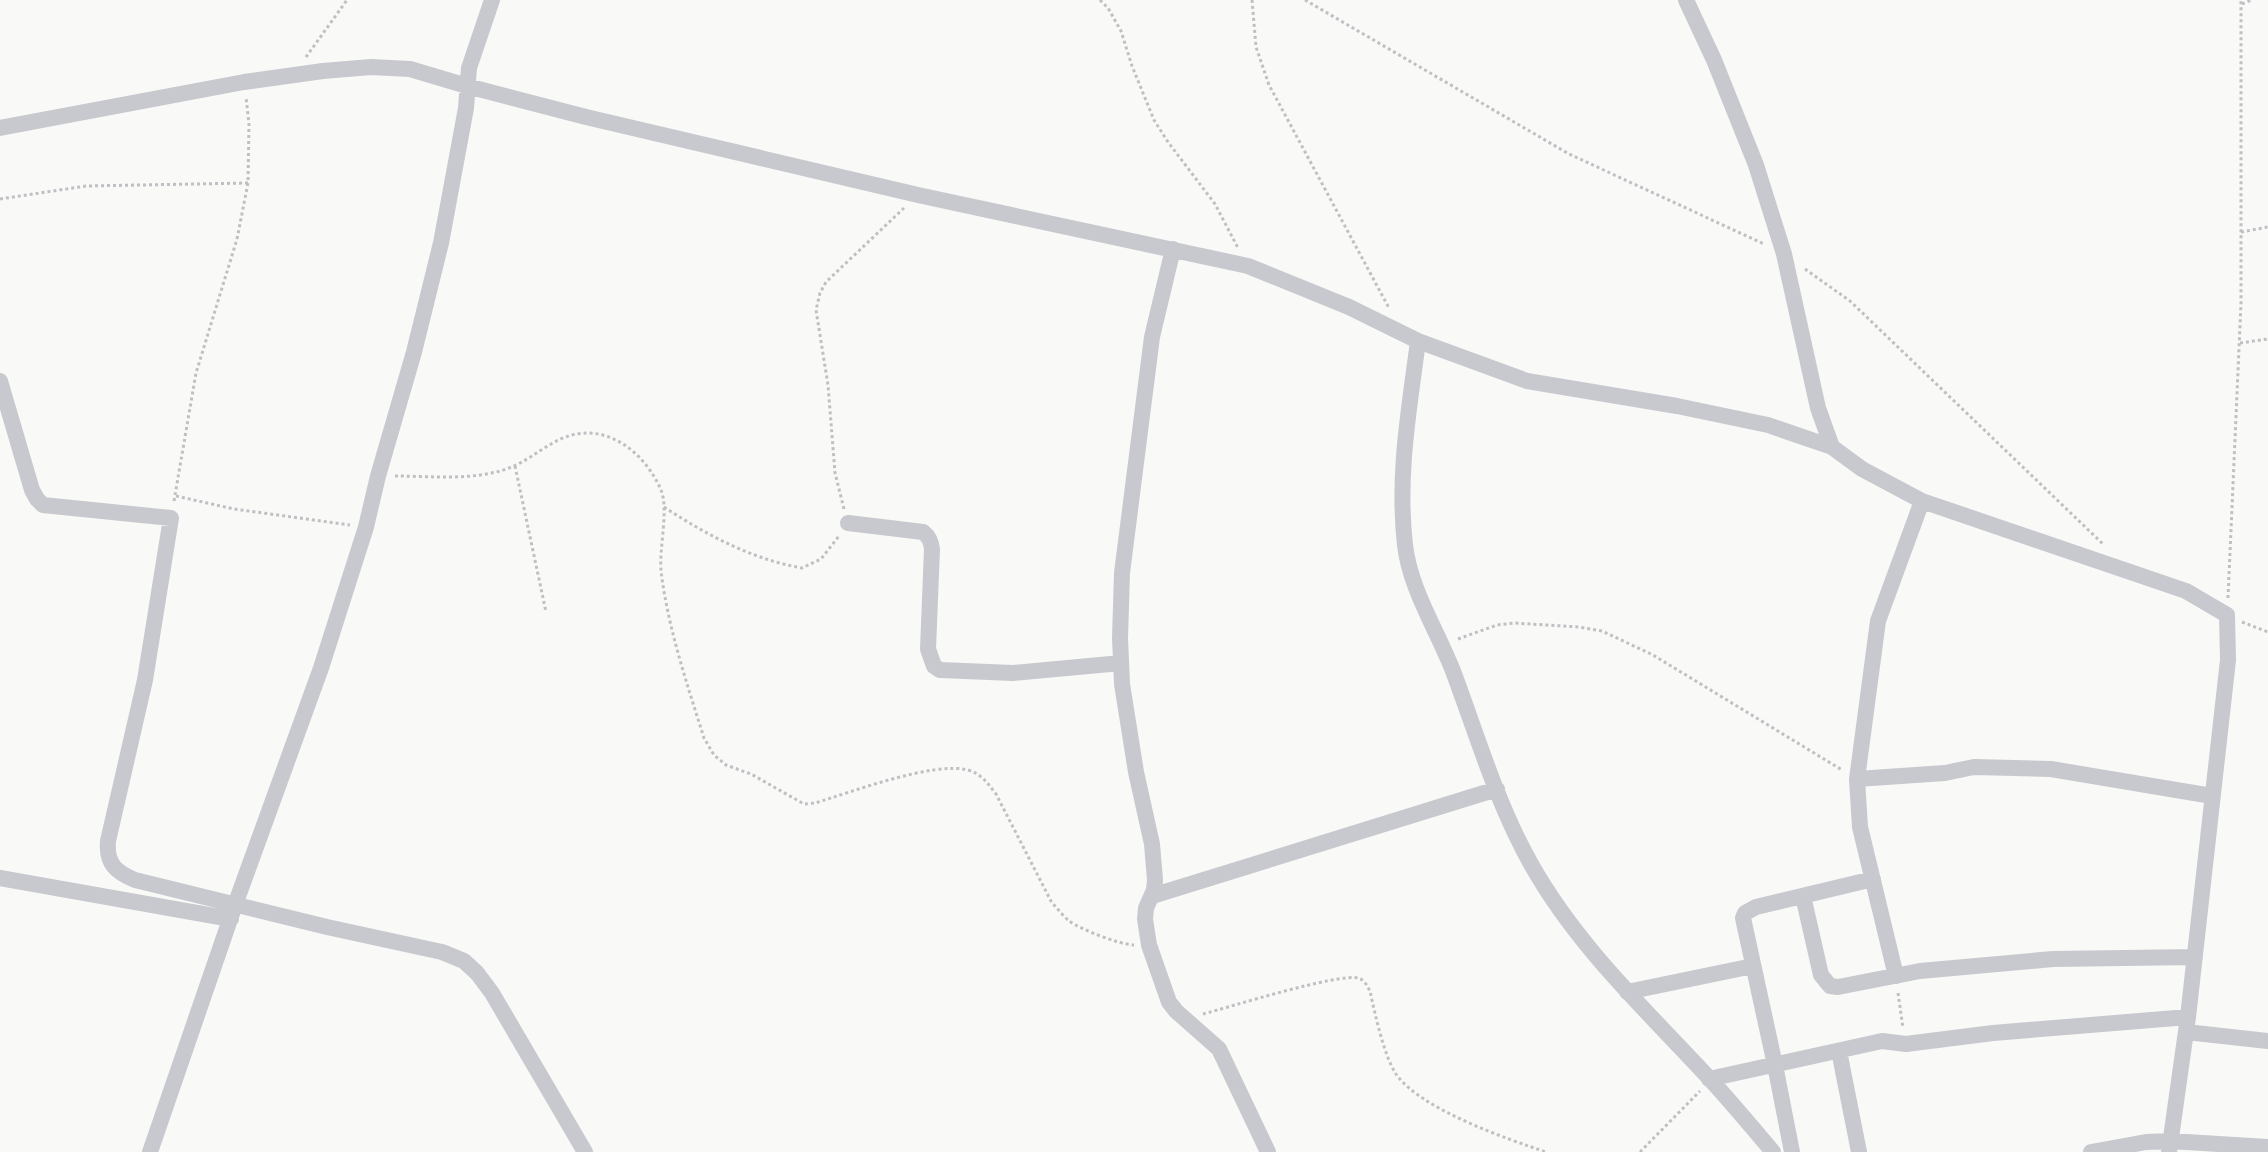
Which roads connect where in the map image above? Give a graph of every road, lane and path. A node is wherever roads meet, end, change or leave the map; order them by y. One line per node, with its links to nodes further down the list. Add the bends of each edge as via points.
1 (347, 0): 9 (path)
2 (492, 0): 11 (street, via 469,68)
3 (1100, 0): 20 (path, via 1121,31 1154,120 1215,204)
4 (1252, 0): 21 (path, via 1256,47 1269,85)
5 (1305, 0): 19 (path, via 1569,154)
6 (1686, 0): 19 (street, via 1756,165)
7 (2252, 0): 8 (path)
8 (2241, 2): 17 (path)
9 (293, 75): 10 (street); 11 (street, via 371,66 410,69)
10 (244, 82): 12 (street); 13 (path, via 249,124)
11 (467, 86): 14 (street); 27 (street, via 441,243)
12 (0, 128)
13 (248, 183): 15 (path, via 86,186); 28 (path, via 237,239 196,373)
14 (918, 195): 18 (street); 32 (path, via 826,282 816,310 838,493)
15 (0, 200)
16 (2268, 227): 17 (path)
17 (2241, 232): 23 (path)
18 (1173, 249): 20 (street); 39 (street, via 1152,337 1123,562)
19 (1784, 254): 25 (street, via 1818,408); 34 (path, via 1850,301)
20 (1248, 266): 21 (street, via 1349,307)
21 (1411, 338): 25 (street, via 1527,381 1768,425); 38 (street, via 1401,470 1405,548 1417,588)
22 (2268, 339): 23 (path)
23 (2239, 343): 36 (path)
24 (0, 381): 31 (street, via 32,490 43,505)
25 (1832, 447): 29 (street, via 1862,469)
26 (515, 466): 27 (path, via 471,476); 30 (path, via 572,435 606,434 640,458 656,479); 35 (path)
27 (378, 476): 33 (street)
28 (175, 496): 31 (path); 33 (path)
29 (1922, 501): 36 (street, via 2186,591); 40 (street, via 1878,621)
30 (664, 507): 32 (path, via 714,538 802,568 821,559); 48 (path, via 661,570 669,615 704,738 714,755 726,765 751,774 804,804 904,776 955,768 977,774 996,794 1052,903 1061,913 1071,922 1120,943)
31 (171, 518): 47 (street, via 145,680 107,854 111,865 121,874)
32 (848, 522): 39 (street, via 923,532 932,542 927,649 940,670 1013,673)
33 (366, 527): 47 (street, via 321,668)
34 (2106, 546)
35 (546, 612)
36 (2228, 615): 37 (path); 42 (street, via 2228,660)
37 (2268, 632)
38 (1442, 645): 40 (path, via 1497,625 1514,623 1602,631 1653,654); 41 (street)
39 (1121, 663): 45 (street, via 1129,732 1152,844)
40 (1857, 779): 42 (street, via 1945,773 1974,767 2051,769); 44 (street, via 1860,827)
41 (1497, 789): 45 (street); 52 (street, via 1532,866 1591,950)
42 (2212, 796): 49 (street)
43 (0, 878): 47 (street)
44 (1873, 879): 46 (street); 51 (street)
45 (1152, 896): 48 (street, via 1146,908)
46 (1803, 896): 50 (street, via 1745,912); 51 (street, via 1826,983 1838,987)
47 (233, 912): 62 (street); 63 (street, via 442,952 464,961 492,993)
48 (1149, 945): 53 (street, via 1169,1002)
49 (2195, 957): 51 (street, via 2053,959); 54 (street)
50 (1753, 966): 52 (street); 58 (street)
51 (1896, 976): 56 (path)
52 (1627, 992): 59 (street)
53 (1185, 1019): 64 (street, via 1219,1049); 65 (path, via 1335,979 1358,978 1370,991 1397,1076 1455,1117)
54 (2187, 1024): 55 (street); 56 (street, via 1993,1033); 60 (street)
55 (2268, 1041)
56 (1906, 1044): 57 (street, via 1882,1041)
57 (1839, 1052): 58 (street); 69 (street)
58 (1775, 1065): 59 (street); 68 (street)
59 (1710, 1078): 66 (path); 67 (street)
60 (2169, 1146): 61 (street); 70 (street, via 2146,1142)
61 (2268, 1146)
62 (150, 1152)
63 (585, 1152)
64 (1268, 1152)
65 (1546, 1152)
66 (1640, 1152)
67 (1773, 1152)
68 (1792, 1152)
69 (1859, 1152)
70 (2091, 1152)

